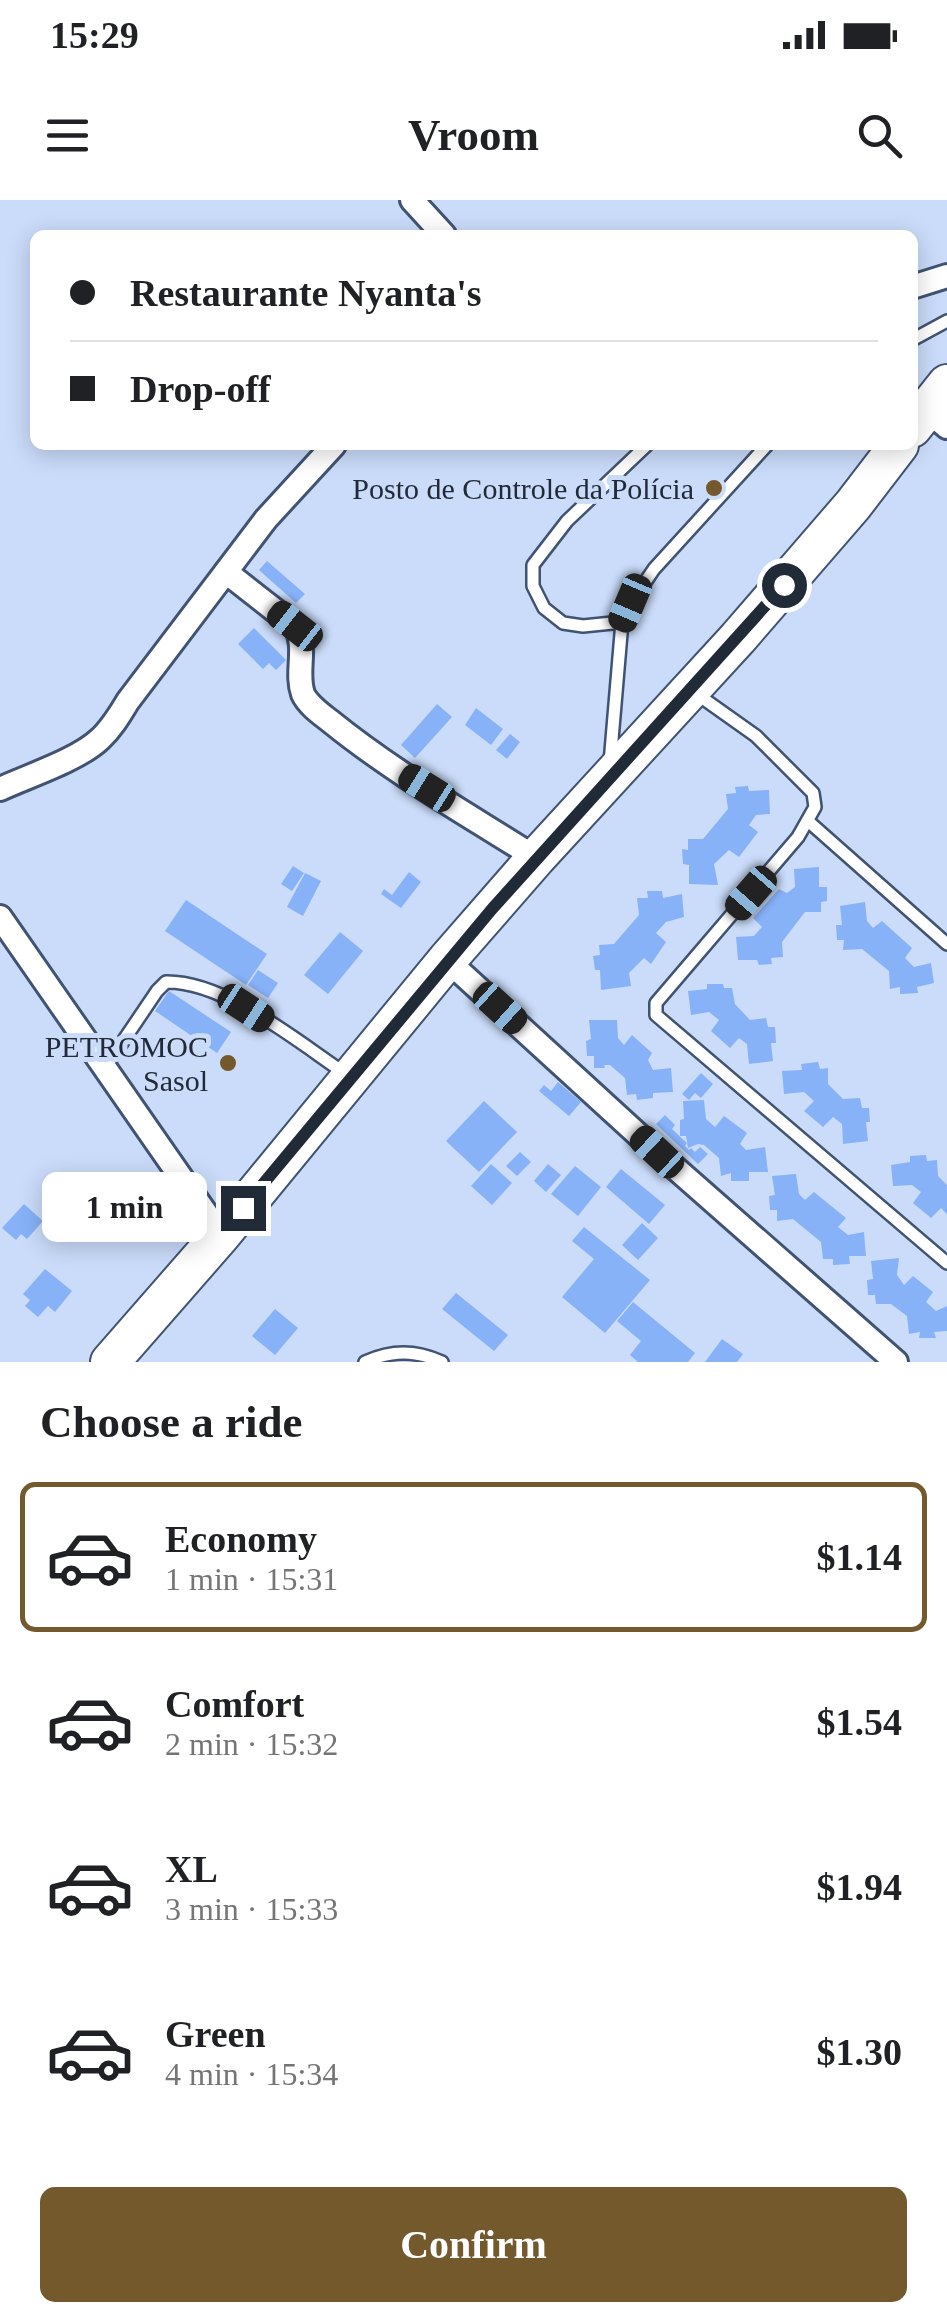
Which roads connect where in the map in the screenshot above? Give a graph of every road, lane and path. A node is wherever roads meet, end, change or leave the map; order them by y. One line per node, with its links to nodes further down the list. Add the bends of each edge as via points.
1 (412, 200): 2 (street)
2 (439, 230)
3 (947, 276): 4 (street)
4 (918, 285)
5 (947, 321): 6 (lane)
6 (918, 337)
7 (329, 450): 11 (street)
8 (642, 450): 12 (lane, via 567,520 533,565 544,608 563,622)
9 (762, 450): 12 (lane, via 654,569)
10 (895, 450): 13 (main road)
11 (226, 572): 15 (street, via 97,742); 17 (street, via 295,626 304,696 314,708 369,753)
12 (622, 622): 14 (lane)
13 (690, 690): 14 (main road); 16 (lane, via 756,736 813,793)
14 (609, 777): 17 (main road)
15 (0, 788)
16 (808, 822): 19 (lane); 24 (lane, via 656,1004 656,1015)
17 (536, 858): 20 (main road)
18 (0, 917): 21 (street)
19 (947, 944)
20 (448, 960): 22 (main road); 28 (street)
21 (105, 1068): 22 (lane, via 157,991 179,982 246,1008); 23 (street)
22 (352, 1077): 23 (main road)
23 (221, 1235): 25 (main road)
24 (947, 1263)
25 (110, 1362)
26 (365, 1362): 27 (lane, via 386,1352)
27 (442, 1362)
28 (896, 1362)

